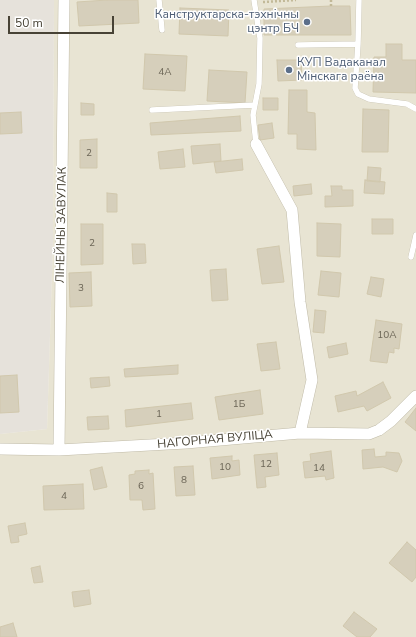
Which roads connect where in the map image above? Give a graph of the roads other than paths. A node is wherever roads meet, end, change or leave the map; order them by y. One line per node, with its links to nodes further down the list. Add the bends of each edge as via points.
1 (64, 0): 17 (street, ЛІНЕЙНЫ ЗАВУЛАК)
2 (159, 0): 5 (lane)
3 (359, 0): 6 (lane)
4 (256, 1): 8 (lane, via 260,38 259,84)
5 (162, 30)
6 (358, 44): 7 (lane); 9 (lane, via 355,88 358,94 369,99 407,104)
7 (298, 45)
8 (255, 105): 10 (lane); 11 (lane, via 253,116)
9 (416, 109)
10 (152, 110)
11 (256, 144): 15 (street, via 292,210 300,302 312,380)
12 (416, 235): 13 (lane)
13 (411, 257)
14 (416, 396): 15 (street, НАГОРНАЯ ВУЛІЦА, via 391,421 369,434)
15 (300, 433): 17 (street, НАГОРНАЯ ВУЛІЦА)
16 (0, 450): 17 (street, НАГОРНАЯ ВУЛІЦА)
17 (60, 450)

